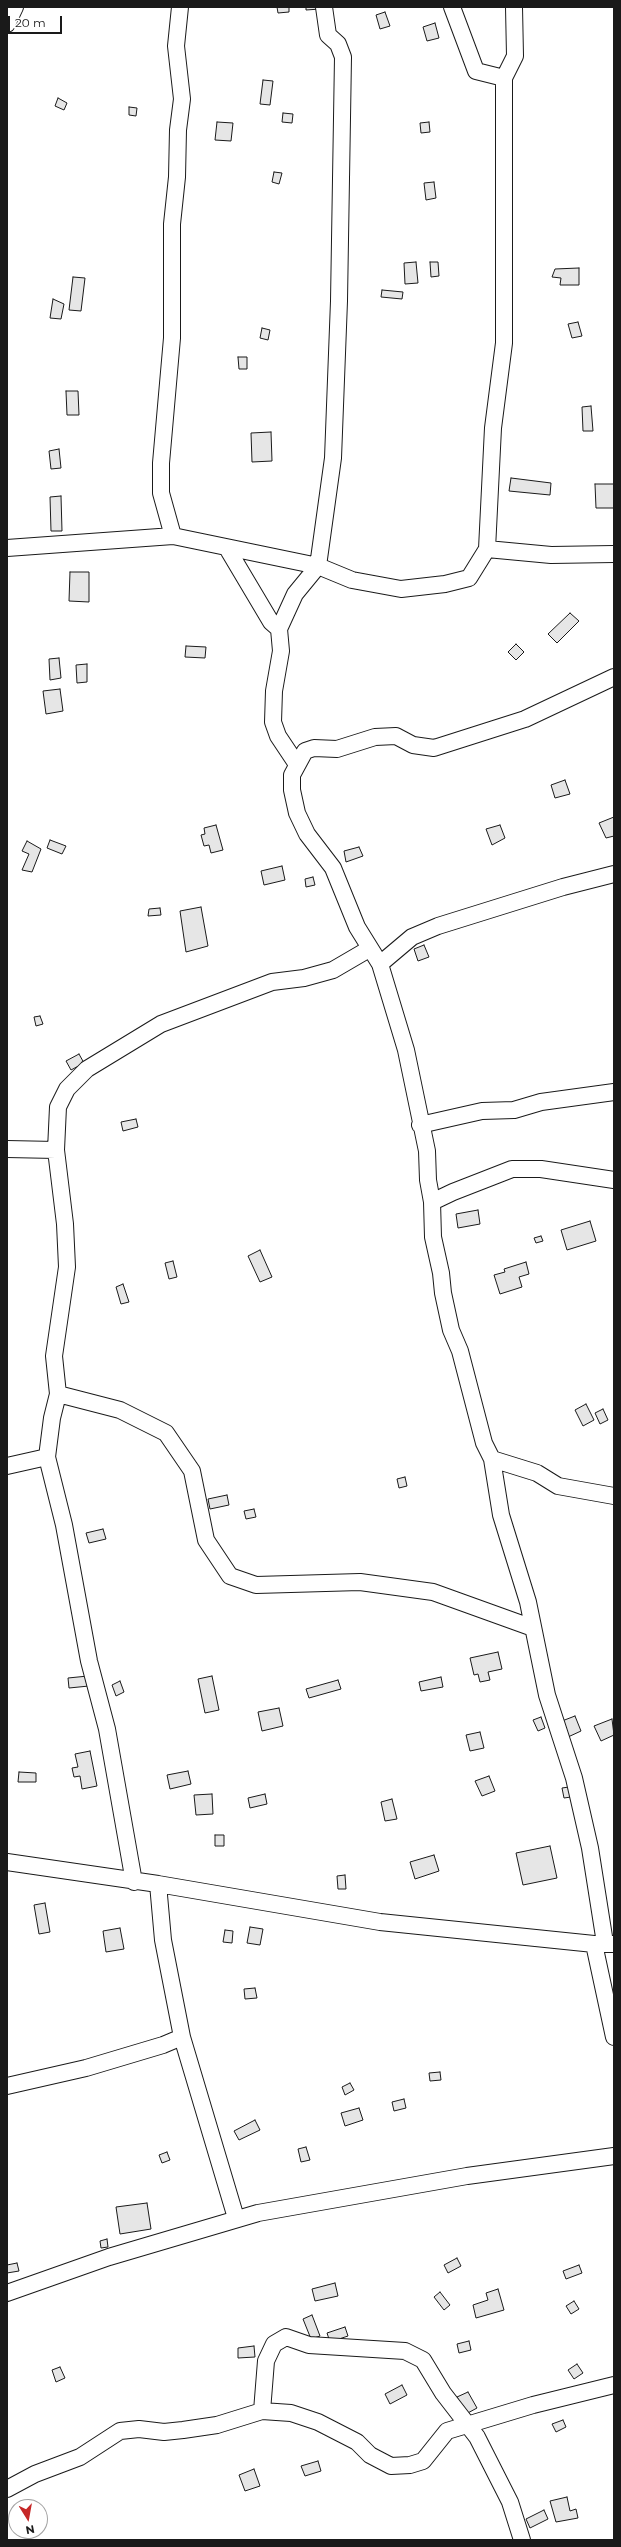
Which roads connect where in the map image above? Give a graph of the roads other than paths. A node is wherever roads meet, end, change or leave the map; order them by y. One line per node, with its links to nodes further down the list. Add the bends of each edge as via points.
1 (15, 7): 6 (street)
2 (180, 7): 8 (street, via 176,46 182,99 172,224 172,338 161,463 161,493)
3 (324, 7): 13 (street, via 328,34 338,44 343,57 339,301 333,458)
4 (452, 7): 7 (street, via 476,71)
5 (514, 7): 7 (street, via 515,56)
6 (7, 24)
7 (504, 78): 11 (street, via 504,343 493,428)
8 (173, 536): 9 (street); 10 (street)
9 (7, 548)
10 (227, 548): 13 (street); 14 (street, via 271,622)
11 (487, 549): 12 (street, via 551,555); 13 (street, via 469,578 445,584 401,589 352,580)
12 (614, 554)
13 (318, 566): 14 (street, via 295,594)
14 (279, 629): 16 (street, via 281,651 274,691 273,722 278,736)
15 (614, 677): 16 (street, via 524,718 434,748 413,744 396,736 375,737 337,749 314,748 305,751)
16 (296, 764): 18 (street, via 292,775 292,790 297,813 307,834 333,868 357,927)
17 (614, 874): 19 (street, via 438,926 412,937)
18 (369, 949): 19 (street); 23 (street, via 333,970 304,978 272,982 161,1024 87,1069 67,1089 58,1107)
19 (380, 964): 21 (street, via 406,1050 420,1111)
20 (614, 1092): 21 (street, via 541,1102 514,1110 482,1111)
21 (420, 1125): 25 (street, via 427,1151)
22 (7, 1149): 23 (street)
23 (56, 1150): 26 (street, via 65,1224 67,1267 54,1356)
24 (614, 1180): 25 (street, via 541,1169 512,1169)
25 (432, 1202): 28 (street, via 432,1237 451,1330 460,1351 484,1443)
26 (58, 1394): 27 (street, via 50,1425); 31 (street, via 120,1410 166,1434 192,1471 206,1540 230,1576 256,1585 360,1582 433,1592)
27 (47, 1456): 29 (street); 33 (street, via 64,1525 89,1661 107,1729)
28 (492, 1459): 30 (street, via 537,1473 558,1486); 31 (street, via 501,1515 515,1554)
29 (7, 1466)
30 (614, 1496)
31 (533, 1628): 35 (street, via 547,1695 568,1758 590,1848)
32 (7, 1862): 33 (street)
33 (134, 1882): 34 (street)
34 (158, 1884): 35 (street, via 380,1922); 36 (street, via 163,1940)
35 (604, 1944): 37 (street)
36 (182, 2037): 38 (street, via 86,2068); 40 (street)
37 (614, 2037)
38 (7, 2086)
39 (614, 2156): 40 (street, via 467,2176)
40 (236, 2218): 41 (street, via 109,2257)
41 (7, 2293)
42 (614, 2385): 44 (street, via 533,2405)
43 (262, 2411): 44 (street, via 291,2413 318,2422 357,2442 370,2455 391,2466 423,2461 447,2432); 44 (street, via 266,2361 274,2344 286,2338 309,2345 405,2351 424,2360 443,2393); 45 (street, via 217,2425 183,2430 120,2431 80,2457 35,2474)
44 (468, 2425): 46 (street, via 477,2436 510,2502)
45 (7, 2489)
46 (522, 2540)

